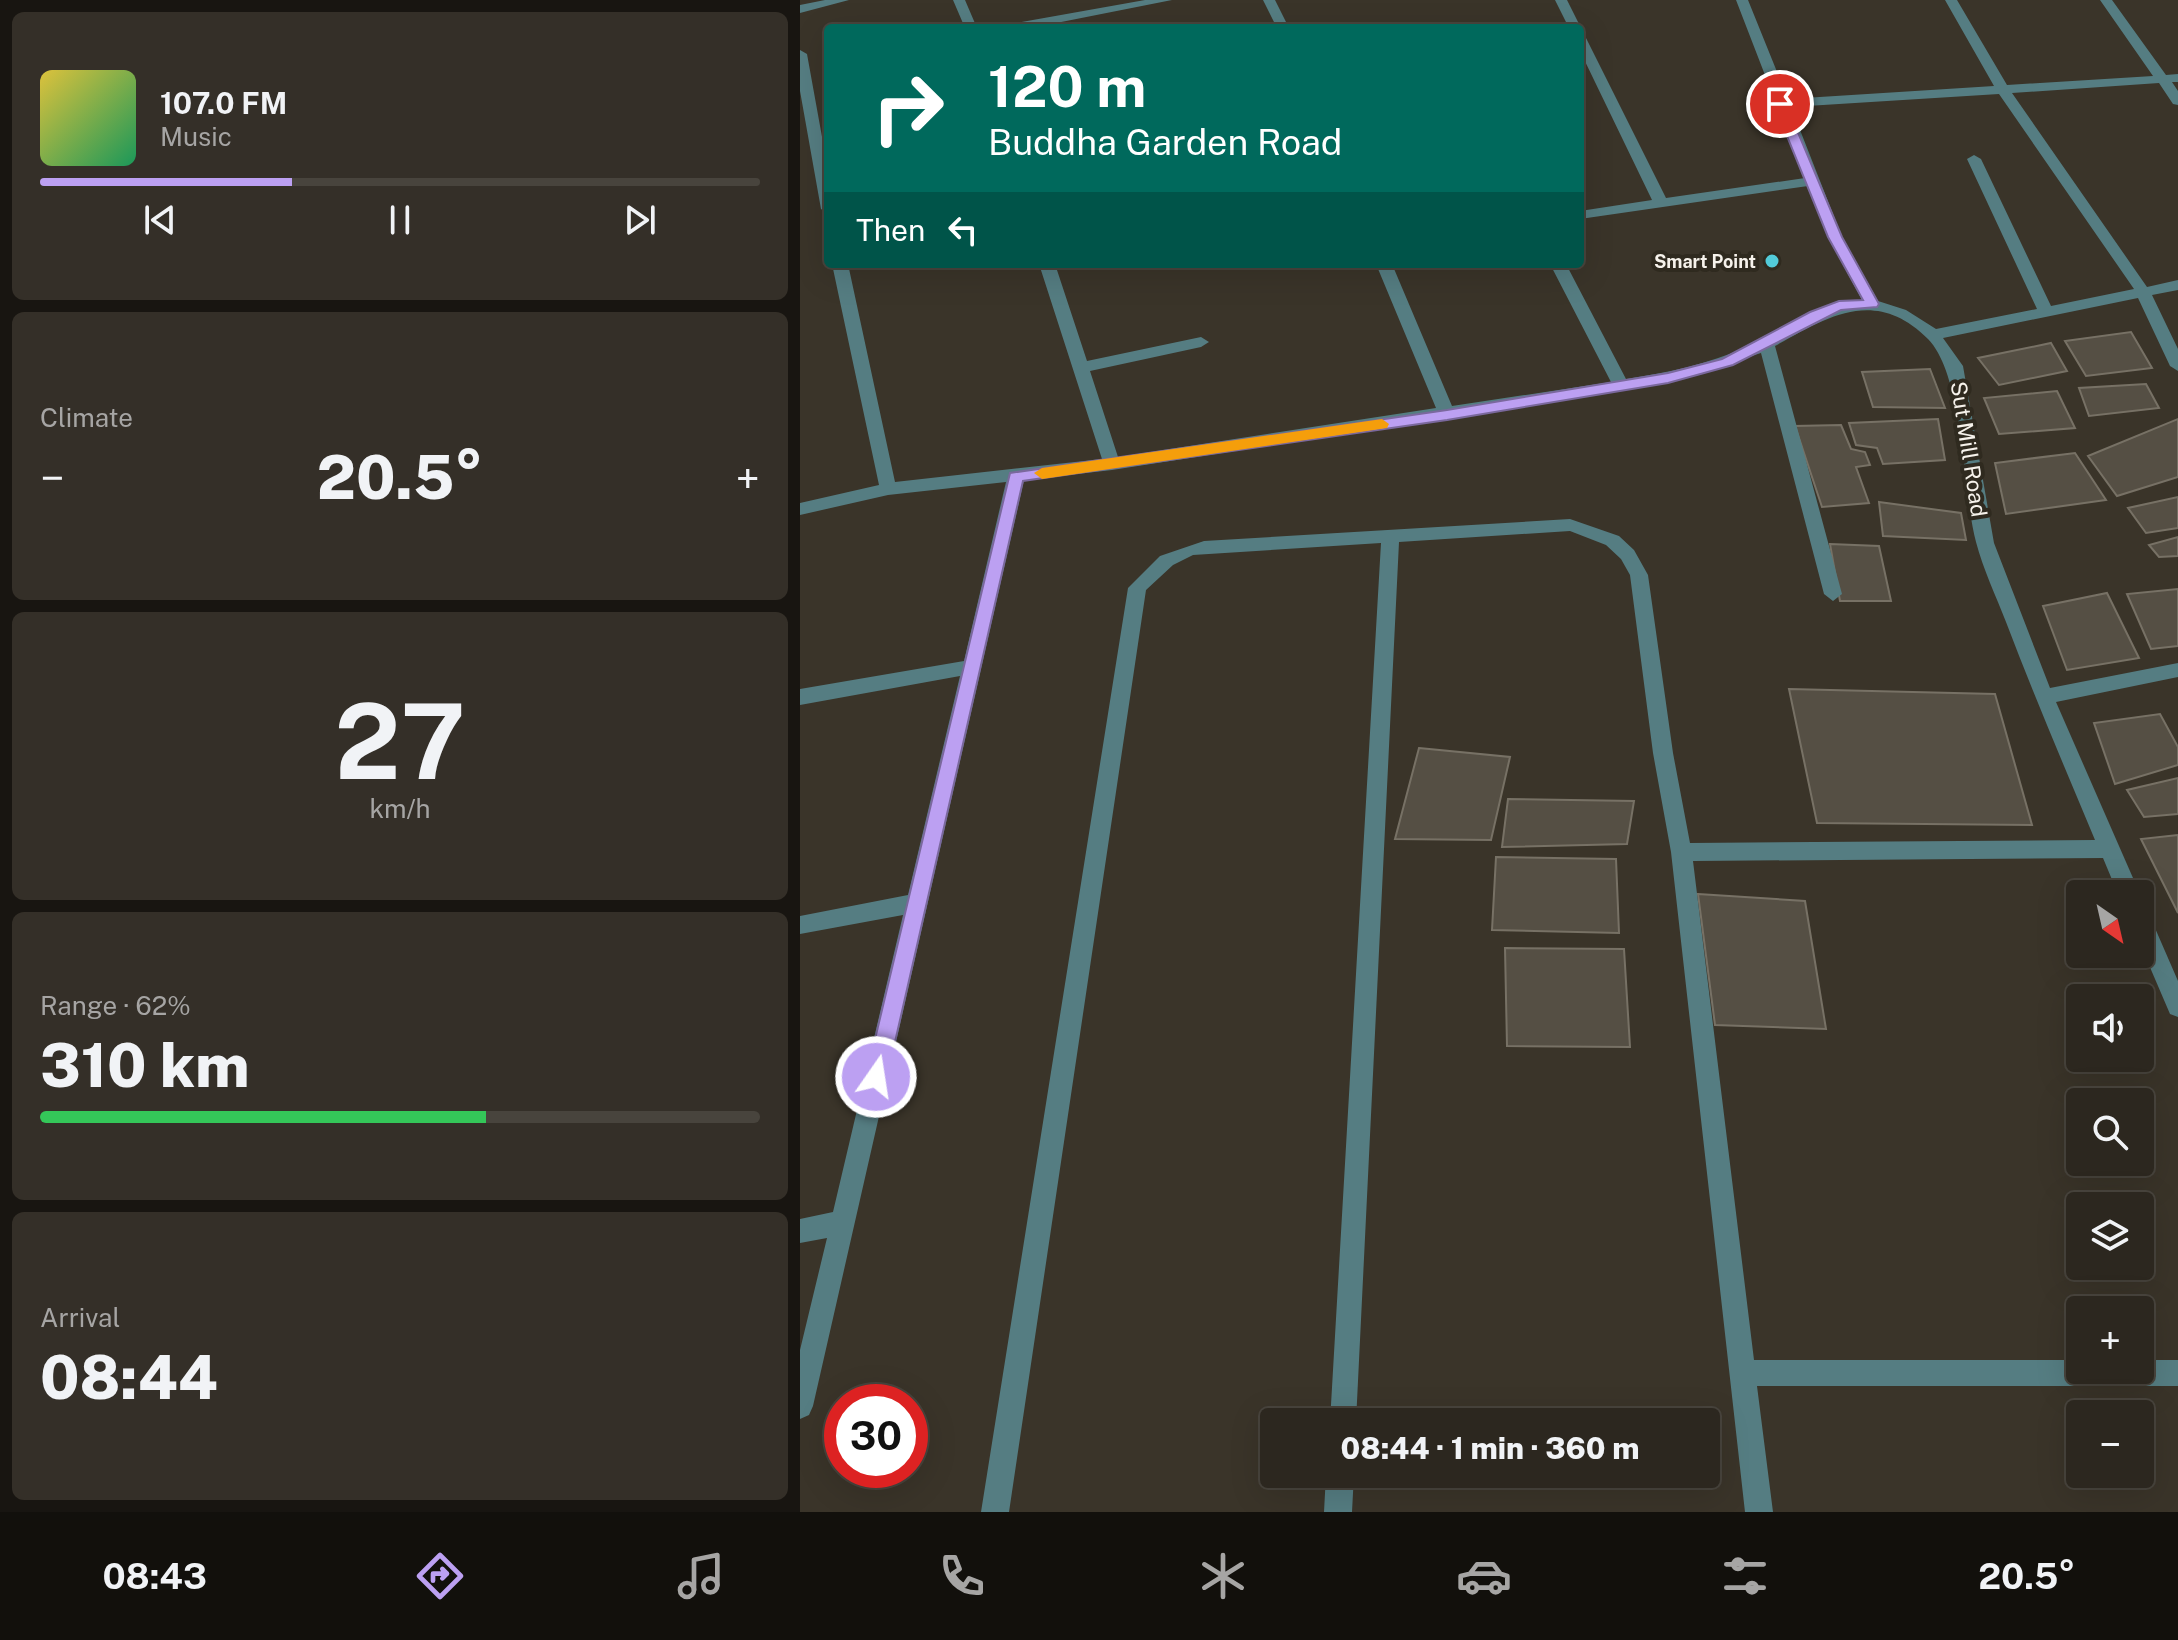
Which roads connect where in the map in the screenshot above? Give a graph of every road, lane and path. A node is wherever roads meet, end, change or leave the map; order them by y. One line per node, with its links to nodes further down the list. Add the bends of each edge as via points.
1 (843, 0): 10 (street)
2 (959, 0): 11 (street)
3 (1166, 0): 9 (street)
4 (1269, 0): 13 (street)
5 (1561, 0): 14 (street)
6 (1742, 0): 20 (street)
7 (1951, 0): 18 (street)
8 (2106, 0): 17 (street)
9 (1120, 4): 12 (street)
10 (800, 9)
11 (969, 24)
12 (1028, 24)
13 (1281, 24)
14 (1573, 24)
15 (1584, 46): 25 (street)
16 (800, 54): 22 (street)
17 (2171, 79): 18 (street); 19 (street)
18 (2003, 90): 20 (street); 32 (street)
19 (2178, 101)
20 (1780, 104): 23 (street)
21 (1974, 159): 34 (street)
22 (819, 170): 24 (street)
23 (1811, 181): 25 (street); 33 (street)
24 (824, 192)
25 (1661, 203): 26 (street)
26 (1584, 214)
27 (841, 268): 44 (street)
28 (1048, 268): 39 (street)
29 (1386, 268): 41 (street)
30 (1560, 268): 40 (street)
31 (2178, 285): 32 (street)
32 (2142, 290): 34 (street); 38 (street)
33 (1872, 304): 35 (street, Sut Mill Road, via 1900,313); 37 (street, via 1839,306 1815,315)
34 (2046, 311): 35 (street)
35 (1933, 335): 51 (street, Sut Mill Road, via 1955,366 1985,543)
36 (1201, 342): 39 (street)
37 (1766, 344): 40 (street, via 1728,362); 47 (street)
38 (2178, 366)
39 (1080, 368): 42 (street)
40 (1621, 386): 41 (street)
41 (1447, 415): 42 (street)
42 (1112, 464): 43 (street)
43 (1016, 477): 44 (street); 48 (street)
44 (888, 489): 45 (street)
45 (800, 509)
46 (1390, 536): 53 (street, via 1570,525 1598,530 1630,553 1639,575); 64 (street); 66 (street, via 1187,550 1152,569 1137,588)
47 (1833, 594)
48 (972, 667): 50 (street); 55 (street)
49 (2178, 670): 51 (street)
50 (800, 697)
51 (2044, 697): 52 (street, Sut Mill Road)
52 (2110, 849): 53 (street); 54 (street, Sut Mill Road)
53 (1681, 852): 61 (street)
54 (2123, 880)
55 (917, 903): 56 (street); 59 (street)
56 (800, 925)
57 (2154, 951): 58 (street)
58 (2178, 1007)
59 (843, 1222): 60 (street); 63 (street)
60 (800, 1231)
61 (1742, 1373): 62 (street); 68 (street)
62 (2178, 1373)
63 (800, 1406)
64 (1344, 1408)
65 (1339, 1488): 67 (street)
66 (995, 1512)
67 (1338, 1512)
68 (1759, 1512)

